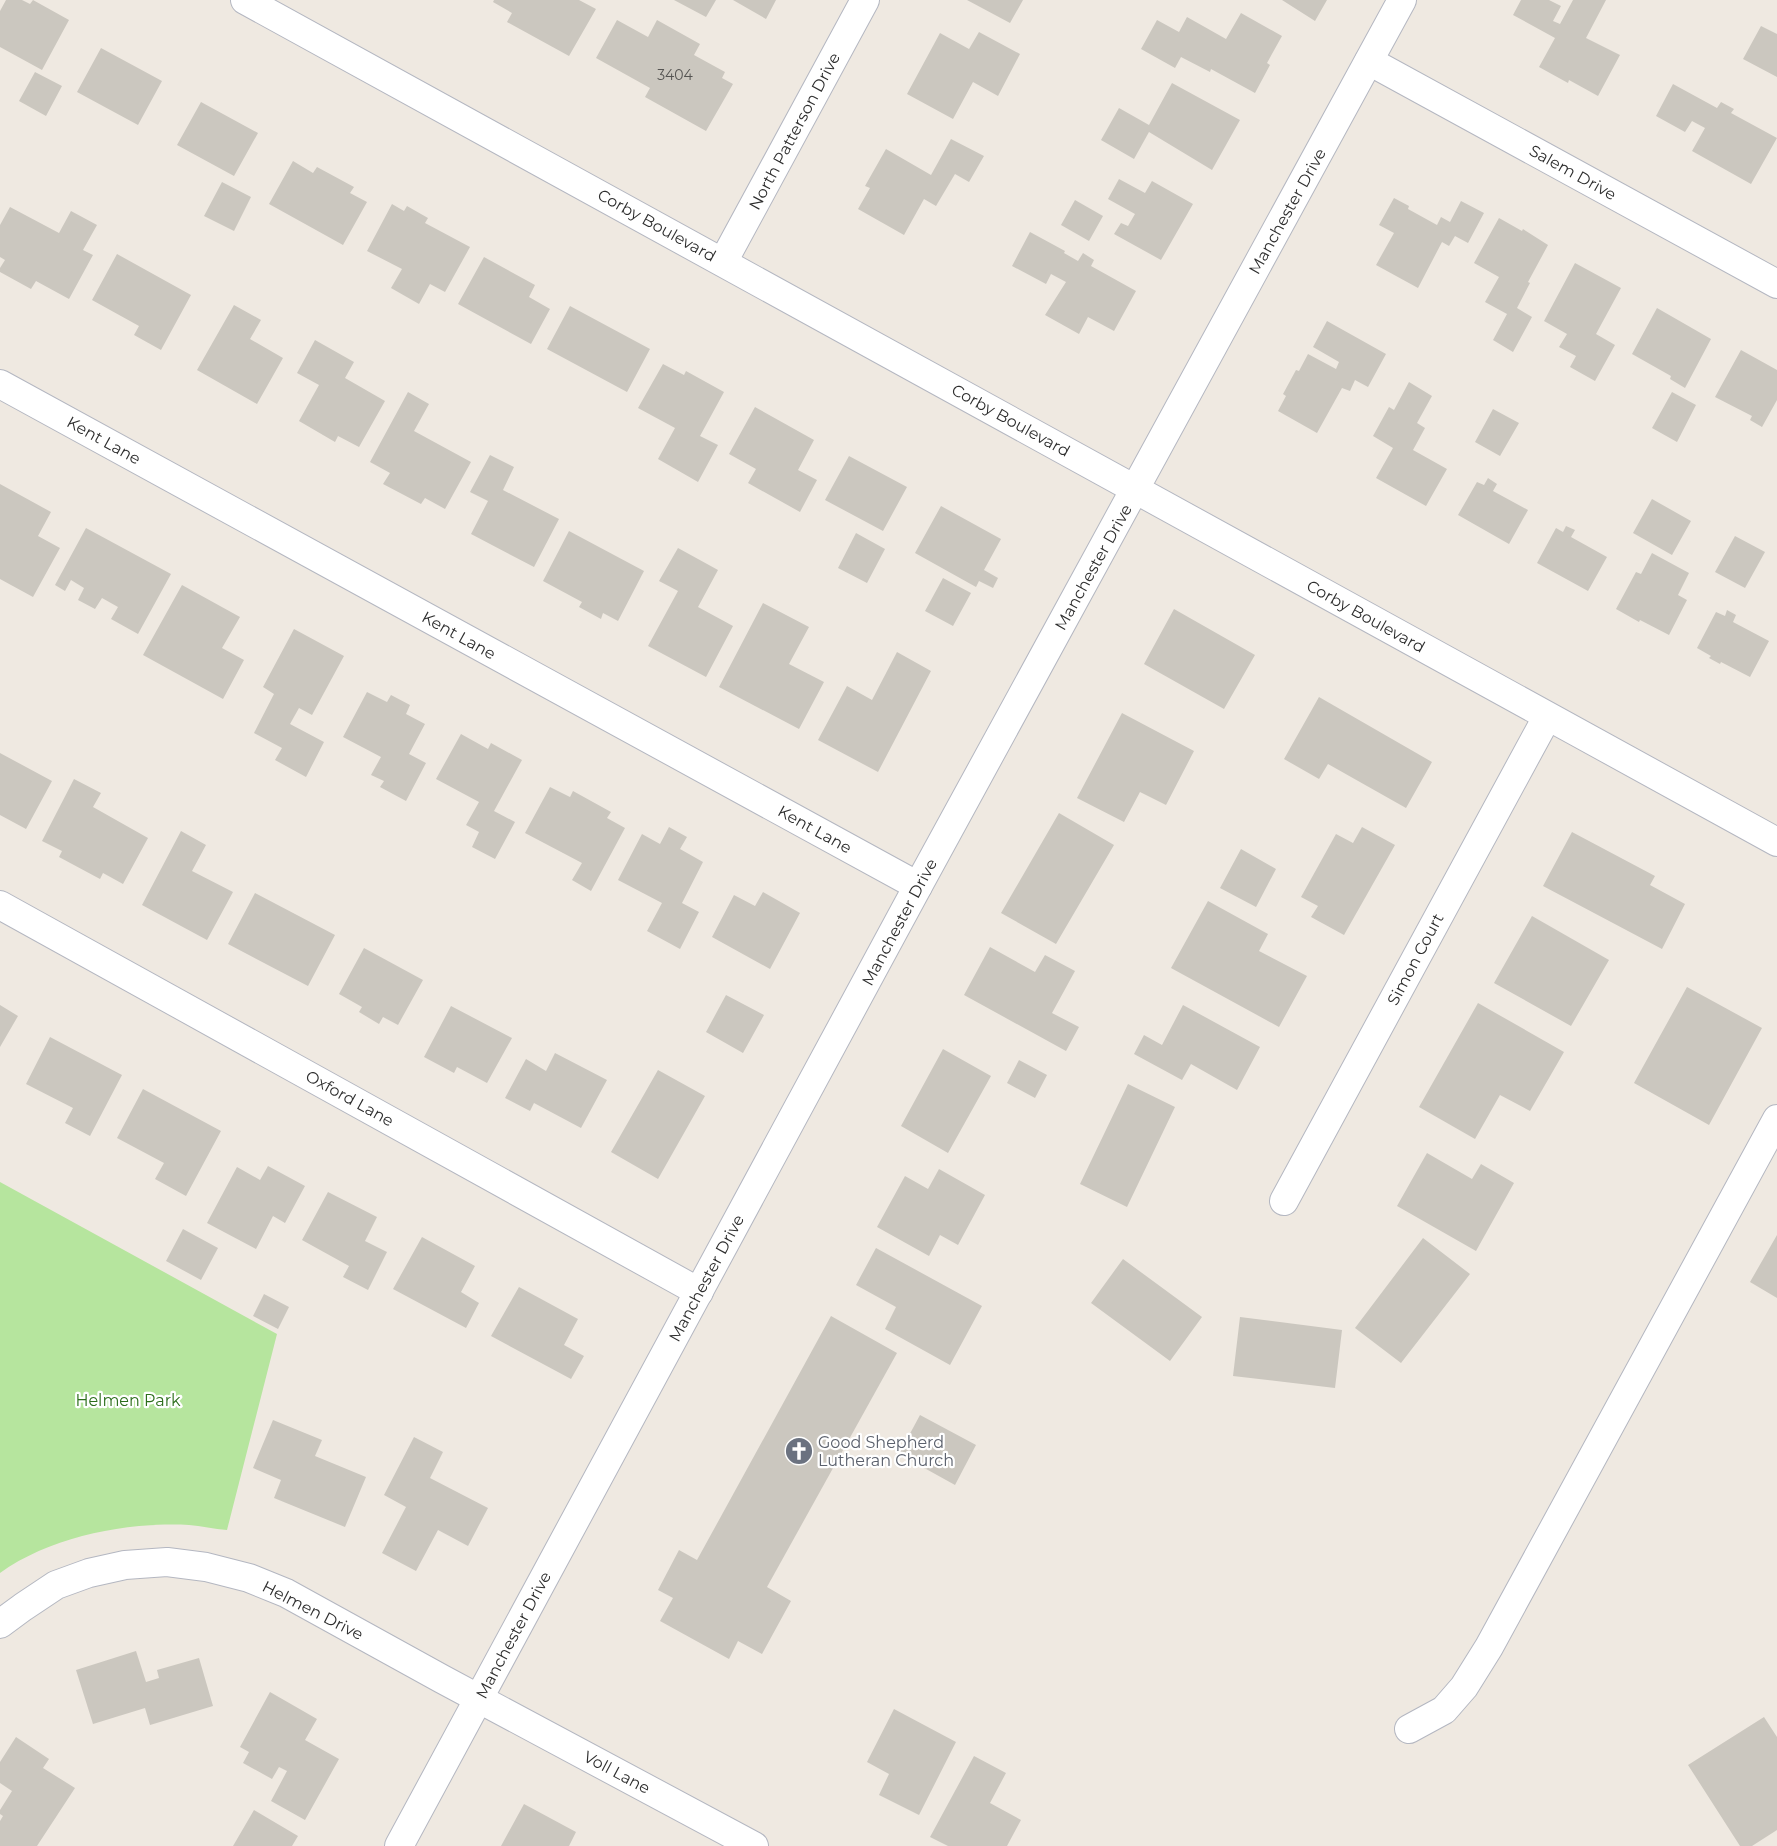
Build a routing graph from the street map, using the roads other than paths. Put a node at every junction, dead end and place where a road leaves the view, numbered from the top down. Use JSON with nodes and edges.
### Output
{"nodes":[{"id":1,"x":246,"y":0,"type":"edge"},
{"id":2,"x":866,"y":0,"type":"edge"},
{"id":3,"x":1402,"y":0,"type":"edge"},
{"id":4,"x":1369,"y":61,"type":"junction"},
{"id":5,"x":723,"y":262,"type":"junction"},
{"id":6,"x":1777,"y":284,"type":"edge"},
{"id":7,"x":0,"y":384,"type":"edge"},
{"id":8,"x":1136,"y":489,"type":"junction"},
{"id":9,"x":1547,"y":717,"type":"junction"},
{"id":10,"x":1777,"y":842,"type":"edge"},
{"id":11,"x":918,"y":886,"type":"junction"},
{"id":12,"x":0,"y":905,"type":"edge"},
{"id":13,"x":1777,"y":1119,"type":"edge"},
{"id":14,"x":1284,"y":1201,"type":"dead end"},
{"id":15,"x":699,"y":1292,"type":"junction"},
{"id":16,"x":0,"y":1624,"type":"edge"},
{"id":17,"x":479,"y":1699,"type":"junction"},
{"id":18,"x":1409,"y":1729,"type":"dead end"},
{"id":19,"x":398,"y":1846,"type":"edge"},
{"id":20,"x":754,"y":1846,"type":"edge"}],
"edges":[{"from":1,"to":5,"type":"street","name":"Corby Boulevard"},
{"from":2,"to":5,"type":"street","name":"North Patterson Drive"},
{"from":3,"to":4,"type":"street","name":"Manchester Drive"},
{"from":4,"to":6,"type":"street","name":"Salem Drive"},
{"from":4,"to":8,"type":"street","name":"Manchester Drive"},
{"from":5,"to":8,"type":"street","name":"Corby Boulevard"},
{"from":7,"to":11,"type":"street","name":"Kent Lane"},
{"from":8,"to":9,"type":"street","name":"Corby Boulevard"},
{"from":8,"to":11,"type":"street","name":"Manchester Drive"},
{"from":9,"to":10,"type":"street","name":"Corby Boulevard"},
{"from":9,"to":14,"type":"street","name":"Simon Court"},
{"from":11,"to":15,"type":"street","name":"Manchester Drive"},
{"from":12,"to":15,"type":"street","name":"Oxford Lane"},
{"from":13,"to":18,"type":"street"},
{"from":15,"to":17,"type":"street","name":"Manchester Drive"},
{"from":16,"to":17,"type":"street","name":"Helmen Drive"},
{"from":17,"to":19,"type":"street","name":"Manchester Drive"},
{"from":17,"to":20,"type":"street","name":"Voll Lane"}]}
